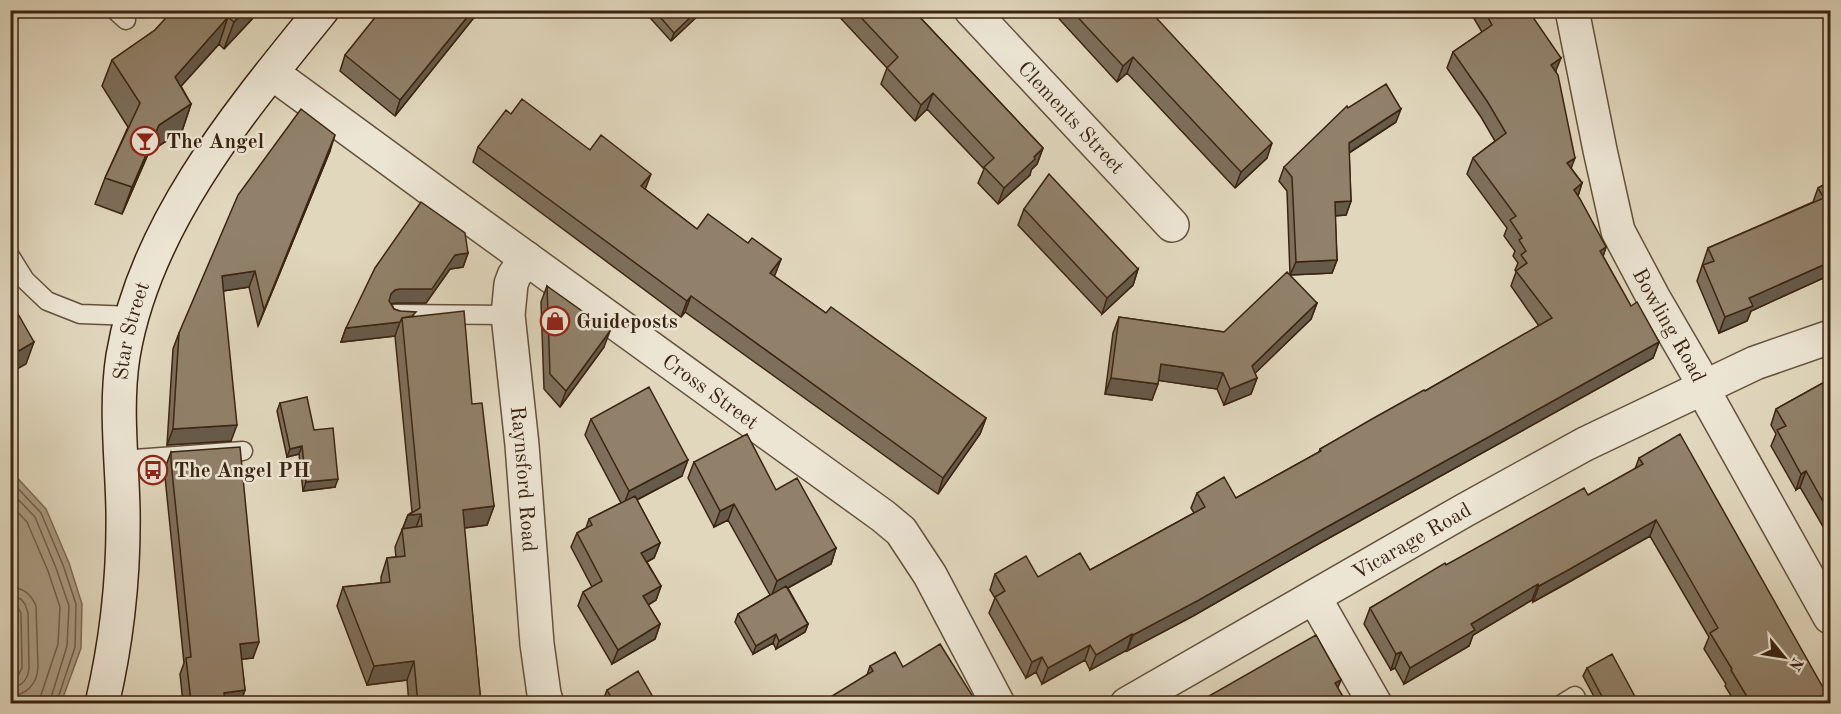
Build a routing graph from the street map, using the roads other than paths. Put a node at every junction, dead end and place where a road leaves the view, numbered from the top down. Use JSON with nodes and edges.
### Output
{"nodes":[{"id":1,"x":322,"y":10,"type":"edge"},
{"id":2,"x":971,"y":10,"type":"edge"},
{"id":3,"x":1572,"y":10,"type":"edge"},
{"id":4,"x":272,"y":72,"type":"junction"},
{"id":5,"x":1172,"y":225,"type":"dead end"},
{"id":6,"x":10,"y":256,"type":"edge"},
{"id":7,"x":526,"y":258,"type":"junction"},
{"id":8,"x":394,"y":314,"type":"edge"},
{"id":9,"x":508,"y":315,"type":"junction"},
{"id":10,"x":133,"y":316,"type":"junction"},
{"id":11,"x":1830,"y":337,"type":"edge"},
{"id":12,"x":1704,"y":387,"type":"junction"},
{"id":13,"x":243,"y":451,"type":"edge"},
{"id":14,"x":122,"y":460,"type":"junction"},
{"id":15,"x":1314,"y":597,"type":"junction"},
{"id":16,"x":1830,"y":617,"type":"edge"},
{"id":17,"x":102,"y":704,"type":"edge"},
{"id":18,"x":547,"y":704,"type":"edge"},
{"id":19,"x":998,"y":704,"type":"edge"},
{"id":20,"x":1127,"y":704,"type":"edge"},
{"id":21,"x":1376,"y":704,"type":"edge"},
{"id":22,"x":1562,"y":704,"type":"edge"},
{"id":23,"x":1579,"y":704,"type":"edge"}],
"edges":[{"from":1,"to":4,"type":"street","name":"Star Street"},
{"from":2,"to":5,"type":"street","name":"Clements Street"},
{"from":3,"to":12,"type":"street","name":"Bowling Road"},
{"from":4,"to":7,"type":"street","name":"Cross Street"},
{"from":4,"to":10,"type":"street","name":"Star Street"},
{"from":6,"to":10,"type":"lane"},
{"from":7,"to":9,"type":"street","name":"Raynsford Road"},
{"from":7,"to":19,"type":"street","name":"Cross Street"},
{"from":8,"to":9,"type":"lane"},
{"from":9,"to":18,"type":"street","name":"Raynsford Road"},
{"from":10,"to":14,"type":"street","name":"Star Street"},
{"from":11,"to":12,"type":"street","name":"Vicarage Road"},
{"from":12,"to":15,"type":"street","name":"Vicarage Road"},
{"from":12,"to":16,"type":"street","name":"Bowling Road"},
{"from":13,"to":14,"type":"lane"},
{"from":14,"to":17,"type":"street","name":"Star Street"},
{"from":15,"to":20,"type":"street","name":"Vicarage Road"},
{"from":15,"to":21,"type":"street"},
{"from":22,"to":23,"type":"lane"}]}
